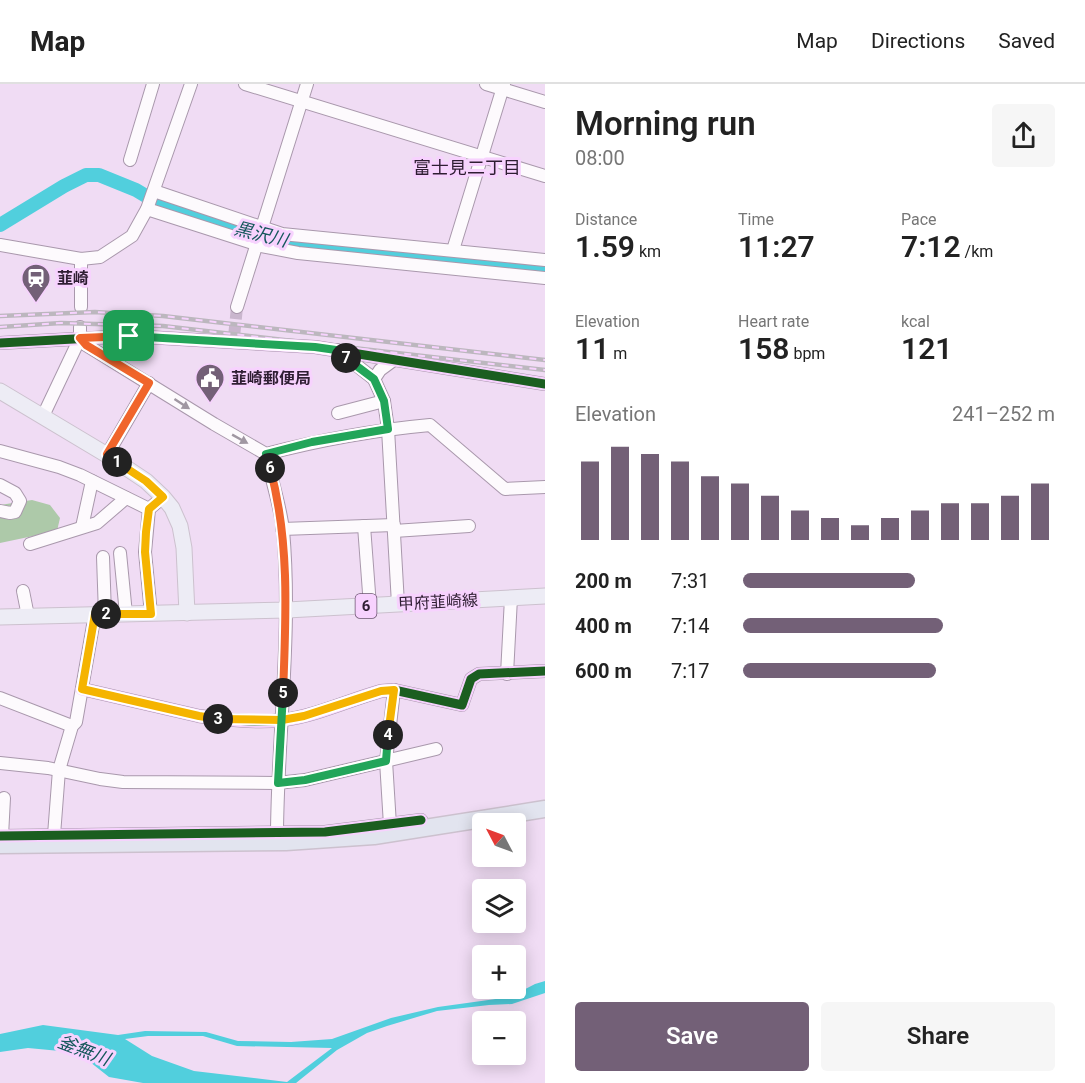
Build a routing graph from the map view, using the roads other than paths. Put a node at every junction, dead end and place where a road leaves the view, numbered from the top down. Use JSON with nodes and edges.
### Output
{"nodes":[{"id":1,"x":153,"y":84,"type":"edge"},
{"id":2,"x":191,"y":84,"type":"edge"},
{"id":3,"x":245,"y":84,"type":"edge"},
{"id":4,"x":307,"y":84,"type":"edge"},
{"id":5,"x":486,"y":84,"type":"edge"},
{"id":6,"x":503,"y":86,"type":"edge"},
{"id":7,"x":302,"y":101,"type":"junction"},
{"id":8,"x":545,"y":102,"type":"edge"},
{"id":9,"x":482,"y":157,"type":"junction"},
{"id":10,"x":130,"y":160,"type":"dead end"},
{"id":11,"x":545,"y":176,"type":"edge"},
{"id":12,"x":154,"y":191,"type":"junction"},
{"id":13,"x":147,"y":209,"type":"junction"},
{"id":14,"x":261,"y":227,"type":"junction"},
{"id":15,"x":256,"y":244,"type":"junction"},
{"id":16,"x":0,"y":246,"type":"edge"},
{"id":17,"x":453,"y":250,"type":"junction"},
{"id":18,"x":81,"y":259,"type":"junction"},
{"id":19,"x":545,"y":260,"type":"edge"},
{"id":20,"x":545,"y":278,"type":"edge"},
{"id":21,"x":81,"y":307,"type":"dead end"},
{"id":22,"x":237,"y":307,"type":"tunnel mouth"},
{"id":23,"x":80,"y":333,"type":"junction"},
{"id":24,"x":0,"y":343,"type":"edge"},
{"id":25,"x":336,"y":350,"type":"junction"},
{"id":26,"x":395,"y":359,"type":"junction"},
{"id":27,"x":374,"y":379,"type":"junction"},
{"id":28,"x":149,"y":383,"type":"junction"},
{"id":29,"x":545,"y":384,"type":"edge"},
{"id":30,"x":0,"y":391,"type":"edge"},
{"id":31,"x":384,"y":401,"type":"junction"},
{"id":32,"x":338,"y":413,"type":"dead end"},
{"id":33,"x":43,"y":416,"type":"junction"},
{"id":34,"x":388,"y":429,"type":"junction"},
{"id":35,"x":0,"y":451,"type":"edge"},
{"id":36,"x":107,"y":454,"type":"junction"},
{"id":37,"x":266,"y":454,"type":"junction"},
{"id":38,"x":92,"y":481,"type":"junction"},
{"id":39,"x":0,"y":485,"type":"edge"},
{"id":40,"x":545,"y":487,"type":"edge"},
{"id":41,"x":163,"y":497,"type":"junction"},
{"id":42,"x":126,"y":498,"type":"junction"},
{"id":43,"x":149,"y":509,"type":"junction"},
{"id":44,"x":0,"y":512,"type":"edge"},
{"id":45,"x":364,"y":526,"type":"junction"},
{"id":46,"x":469,"y":526,"type":"dead end"},
{"id":47,"x":82,"y":528,"type":"junction"},
{"id":48,"x":394,"y":528,"type":"junction"},
{"id":49,"x":282,"y":529,"type":"junction"},
{"id":50,"x":30,"y":544,"type":"dead end"},
{"id":51,"x":120,"y":553,"type":"dead end"},
{"id":52,"x":103,"y":557,"type":"dead end"},
{"id":53,"x":23,"y":591,"type":"dead end"},
{"id":54,"x":545,"y":596,"type":"edge"},
{"id":55,"x":511,"y":597,"type":"junction"},
{"id":56,"x":398,"y":604,"type":"junction"},
{"id":57,"x":370,"y":606,"type":"junction"},
{"id":58,"x":287,"y":610,"type":"junction"},
{"id":59,"x":187,"y":613,"type":"junction"},
{"id":60,"x":100,"y":614,"type":"junction"},
{"id":61,"x":126,"y":614,"type":"junction"},
{"id":62,"x":151,"y":614,"type":"junction"},
{"id":63,"x":28,"y":616,"type":"junction"},
{"id":64,"x":0,"y":617,"type":"edge"},
{"id":65,"x":545,"y":671,"type":"edge"},
{"id":66,"x":507,"y":674,"type":"junction"},
{"id":67,"x":82,"y":689,"type":"junction"},
{"id":68,"x":394,"y":690,"type":"junction"},
{"id":69,"x":0,"y":698,"type":"edge"},
{"id":70,"x":282,"y":720,"type":"junction"},
{"id":71,"x":72,"y":726,"type":"junction"},
{"id":72,"x":436,"y":749,"type":"dead end"},
{"id":73,"x":386,"y":761,"type":"junction"},
{"id":74,"x":0,"y":763,"type":"edge"},
{"id":75,"x":59,"y":770,"type":"junction"},
{"id":76,"x":278,"y":783,"type":"junction"},
{"id":77,"x":4,"y":798,"type":"dead end"},
{"id":78,"x":545,"y":809,"type":"edge"},
{"id":79,"x":421,"y":819,"type":"dead end"},
{"id":80,"x":390,"y":825,"type":"junction"},
{"id":81,"x":277,"y":831,"type":"junction"},
{"id":82,"x":54,"y":835,"type":"junction"},
{"id":83,"x":1,"y":839,"type":"edge"}],
"edges":[{"from":1,"to":10,"type":"street"},
{"from":2,"to":12,"type":"street"},
{"from":3,"to":7,"type":"street"},
{"from":4,"to":7,"type":"street"},
{"from":5,"to":6,"type":"street"},
{"from":6,"to":8,"type":"street"},
{"from":6,"to":9,"type":"street"},
{"from":7,"to":9,"type":"street"},
{"from":7,"to":14,"type":"street"},
{"from":9,"to":11,"type":"street"},
{"from":9,"to":17,"type":"street"},
{"from":12,"to":13,"type":"street"},
{"from":12,"to":14,"type":"street"},
{"from":13,"to":15,"type":"street"},
{"from":13,"to":18,"type":"street"},
{"from":14,"to":15,"type":"street"},
{"from":14,"to":17,"type":"street"},
{"from":15,"to":20,"type":"street"},
{"from":15,"to":22,"type":"street"},
{"from":16,"to":18,"type":"street"},
{"from":17,"to":19,"type":"street"},
{"from":18,"to":21,"type":"street"},
{"from":23,"to":24,"type":"street"},
{"from":23,"to":25,"type":"street"},
{"from":23,"to":28,"type":"street"},
{"from":23,"to":33,"type":"street"},
{"from":25,"to":26,"type":"street"},
{"from":25,"to":27,"type":"street"},
{"from":26,"to":27,"type":"street"},
{"from":26,"to":29,"type":"street"},
{"from":27,"to":31,"type":"street"},
{"from":28,"to":36,"type":"street"},
{"from":28,"to":37,"type":"street","one_way":true},
{"from":30,"to":33,"type":"main road"},
{"from":31,"to":32,"type":"street"},
{"from":31,"to":34,"type":"street"},
{"from":33,"to":36,"type":"main road"},
{"from":34,"to":37,"type":"street"},
{"from":34,"to":40,"type":"street"},
{"from":34,"to":48,"type":"street"},
{"from":35,"to":38,"type":"street"},
{"from":36,"to":41,"type":"main road"},
{"from":37,"to":49,"type":"street"},
{"from":38,"to":42,"type":"street"},
{"from":38,"to":47,"type":"street"},
{"from":39,"to":44,"type":"street"},
{"from":41,"to":43,"type":"street"},
{"from":41,"to":59,"type":"main road"},
{"from":42,"to":43,"type":"street"},
{"from":42,"to":47,"type":"street"},
{"from":43,"to":62,"type":"street"},
{"from":45,"to":48,"type":"street"},
{"from":45,"to":49,"type":"street"},
{"from":45,"to":57,"type":"street"},
{"from":46,"to":48,"type":"street"},
{"from":47,"to":50,"type":"street"},
{"from":48,"to":56,"type":"street"},
{"from":49,"to":58,"type":"street"},
{"from":51,"to":61,"type":"street"},
{"from":52,"to":60,"type":"street"},
{"from":53,"to":63,"type":"street"},
{"from":54,"to":55,"type":"main road","name":"甲府韮崎線","number":"6"},
{"from":55,"to":56,"type":"main road","name":"甲府韮崎線","number":"6"},
{"from":55,"to":66,"type":"street"},
{"from":56,"to":57,"type":"main road","name":"甲府韮崎線","number":"6"},
{"from":57,"to":58,"type":"main road","name":"甲府韮崎線","number":"6"},
{"from":58,"to":59,"type":"main road","name":"甲府韮崎線","number":"6"},
{"from":58,"to":70,"type":"street"},
{"from":59,"to":62,"type":"main road","name":"甲府韮崎線"},
{"from":60,"to":61,"type":"main road","name":"甲府韮崎線"},
{"from":60,"to":63,"type":"main road","name":"甲府韮崎線"},
{"from":60,"to":67,"type":"street"},
{"from":61,"to":62,"type":"main road","name":"甲府韮崎線"},
{"from":63,"to":64,"type":"main road","name":"甲府韮崎線"},
{"from":65,"to":66,"type":"street"},
{"from":66,"to":68,"type":"street"},
{"from":67,"to":70,"type":"street"},
{"from":67,"to":71,"type":"street"},
{"from":68,"to":70,"type":"street"},
{"from":68,"to":73,"type":"street"},
{"from":69,"to":71,"type":"street"},
{"from":70,"to":76,"type":"street"},
{"from":71,"to":75,"type":"street"},
{"from":72,"to":73,"type":"street"},
{"from":73,"to":76,"type":"street"},
{"from":73,"to":80,"type":"street"},
{"from":74,"to":75,"type":"street"},
{"from":75,"to":76,"type":"street"},
{"from":75,"to":82,"type":"street"},
{"from":76,"to":81,"type":"street"},
{"from":77,"to":83,"type":"street"},
{"from":78,"to":83,"type":"highway"},
{"from":79,"to":80,"type":"street"},
{"from":80,"to":81,"type":"street"},
{"from":81,"to":82,"type":"street"},
{"from":82,"to":83,"type":"street"}]}
